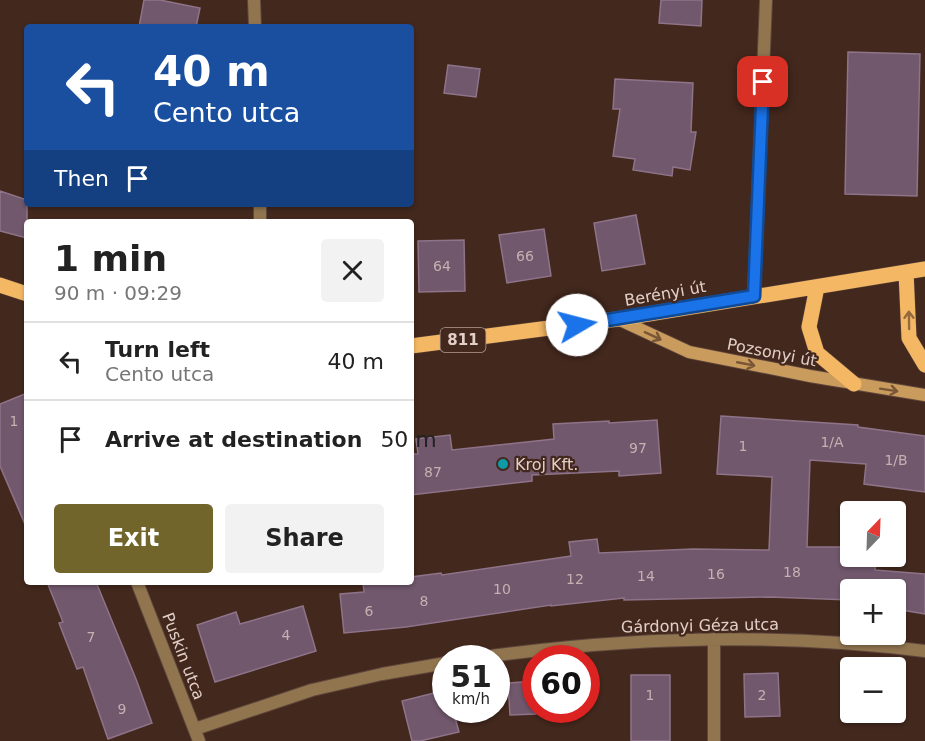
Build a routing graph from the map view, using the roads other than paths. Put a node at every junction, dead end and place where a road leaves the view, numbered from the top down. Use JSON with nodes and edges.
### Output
{"nodes":[{"id":1,"x":254,"y":0,"type":"edge"},
{"id":2,"x":766,"y":0,"type":"edge"},
{"id":3,"x":255,"y":24,"type":"edge"},
{"id":4,"x":925,"y":269,"type":"edge"},
{"id":5,"x":906,"y":272,"type":"junction"},
{"id":6,"x":0,"y":285,"type":"edge"},
{"id":7,"x":817,"y":287,"type":"junction"},
{"id":8,"x":24,"y":293,"type":"edge"},
{"id":9,"x":754,"y":296,"type":"junction"},
{"id":10,"x":618,"y":319,"type":"junction"},
{"id":11,"x":414,"y":346,"type":"edge"},
{"id":12,"x":925,"y":365,"type":"edge"},
{"id":13,"x":854,"y":384,"type":"junction"},
{"id":14,"x":925,"y":395,"type":"edge"},
{"id":15,"x":138,"y":585,"type":"edge"},
{"id":16,"x":714,"y":639,"type":"junction"},
{"id":17,"x":925,"y":651,"type":"edge"},
{"id":18,"x":510,"y":654,"type":"edge"},
{"id":19,"x":432,"y":665,"type":"edge"},
{"id":20,"x":197,"y":735,"type":"edge"},
{"id":21,"x":714,"y":741,"type":"edge"}],
"edges":[{"from":1,"to":3,"type":"street"},
{"from":2,"to":9,"type":"street"},
{"from":4,"to":5,"type":"main road","name":"Berényi út","number":"811"},
{"from":5,"to":7,"type":"main road","name":"Berényi út","number":"811"},
{"from":12,"to":5,"type":"main road","one_way":true},
{"from":6,"to":8,"type":"main road"},
{"from":7,"to":9,"type":"main road","name":"Berényi út","number":"811"},
{"from":7,"to":13,"type":"main road"},
{"from":9,"to":10,"type":"main road","name":"Berényi út","number":"811"},
{"from":10,"to":11,"type":"main road","name":"Berényi út","number":"811"},
{"from":10,"to":13,"type":"street","name":"Pozsonyi út","one_way":true},
{"from":13,"to":14,"type":"street","name":"Pozsonyi út","one_way":true},
{"from":15,"to":20,"type":"street","name":"Puskin utca"},
{"from":16,"to":17,"type":"street","name":"Gárdonyi Géza utca"},
{"from":16,"to":18,"type":"street","name":"Gárdonyi Géza utca"},
{"from":16,"to":21,"type":"street"},
{"from":19,"to":20,"type":"street"}]}
